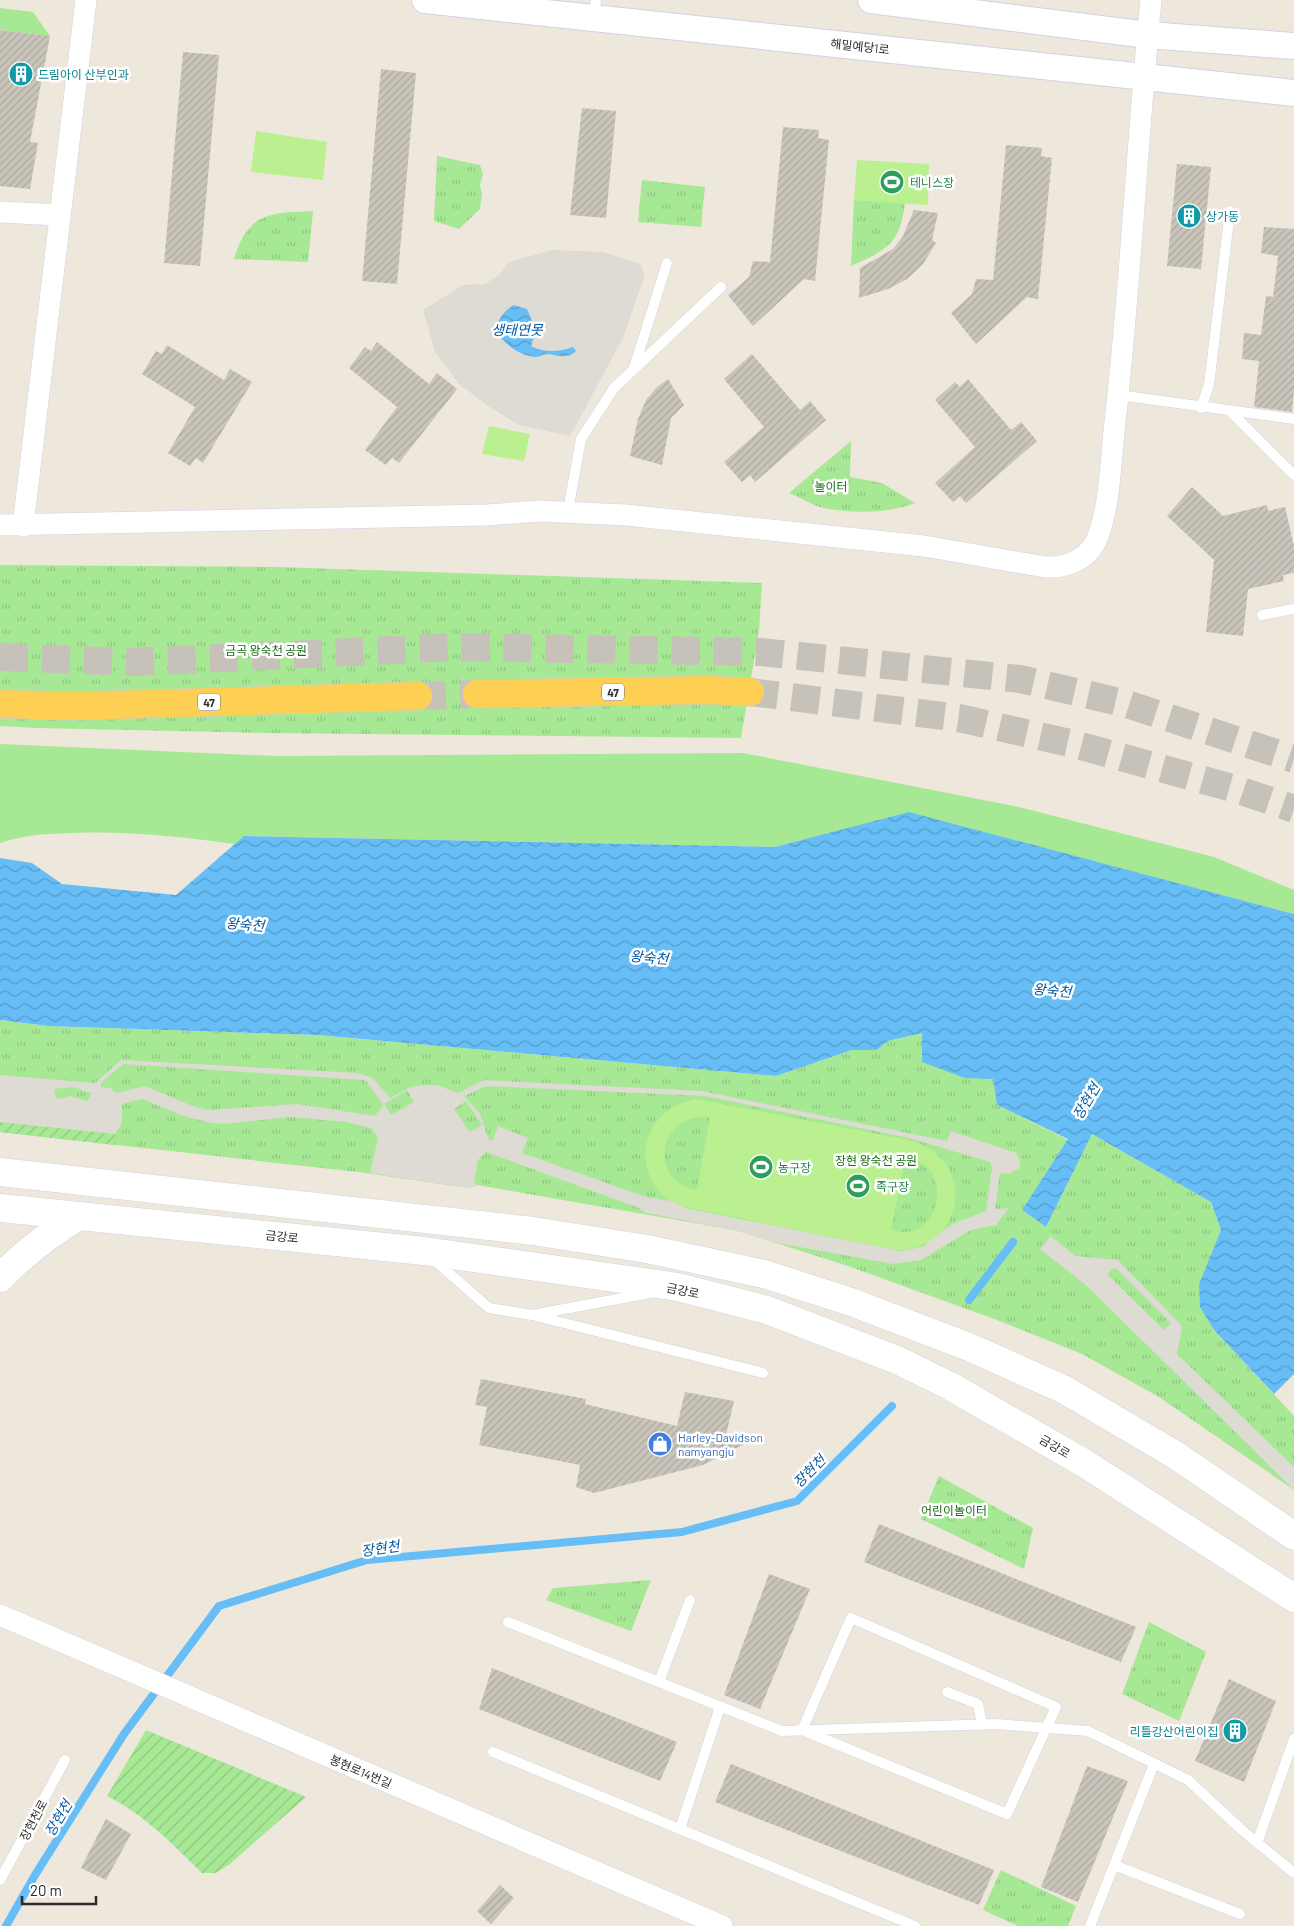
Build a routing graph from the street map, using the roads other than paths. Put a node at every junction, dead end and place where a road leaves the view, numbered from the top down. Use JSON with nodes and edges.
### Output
{"nodes":[{"id":1,"x":86,"y":0,"type":"edge"},
{"id":2,"x":425,"y":0,"type":"edge"},
{"id":3,"x":871,"y":0,"type":"edge"},
{"id":4,"x":1152,"y":0,"type":"edge"},
{"id":5,"x":595,"y":9,"type":"edge"},
{"id":6,"x":1148,"y":35,"type":"junction"},
{"id":7,"x":1294,"y":46,"type":"edge"},
{"id":8,"x":1143,"y":76,"type":"junction"},
{"id":9,"x":1294,"y":93,"type":"edge"},
{"id":10,"x":1230,"y":211,"type":"dead end"},
{"id":11,"x":0,"y":212,"type":"edge"},
{"id":12,"x":60,"y":216,"type":"junction"},
{"id":13,"x":666,"y":264,"type":"dead end"},
{"id":14,"x":721,"y":287,"type":"dead end"},
{"id":15,"x":634,"y":370,"type":"junction"},
{"id":16,"x":1118,"y":394,"type":"junction"},
{"id":17,"x":1201,"y":408,"type":"junction"},
{"id":18,"x":1232,"y":412,"type":"junction"},
{"id":19,"x":1294,"y":419,"type":"edge"},
{"id":20,"x":1294,"y":475,"type":"edge"},
{"id":21,"x":568,"y":511,"type":"junction"},
{"id":22,"x":0,"y":525,"type":"edge"},
{"id":23,"x":23,"y":526,"type":"junction"},
{"id":24,"x":1294,"y":609,"type":"edge"},
{"id":25,"x":1262,"y":615,"type":"dead end"},
{"id":26,"x":750,"y":692,"type":"tunnel mouth"},
{"id":27,"x":477,"y":694,"type":"tunnel mouth"},
{"id":28,"x":418,"y":696,"type":"tunnel mouth"},
{"id":29,"x":0,"y":704,"type":"edge"},
{"id":30,"x":0,"y":1172,"type":"edge"},
{"id":31,"x":0,"y":1208,"type":"edge"},
{"id":32,"x":79,"y":1216,"type":"junction"},
{"id":33,"x":424,"y":1251,"type":"junction"},
{"id":34,"x":0,"y":1278,"type":"edge"},
{"id":35,"x":678,"y":1288,"type":"junction"},
{"id":36,"x":532,"y":1315,"type":"junction"},
{"id":37,"x":763,"y":1373,"type":"dead end"},
{"id":38,"x":1294,"y":1536,"type":"edge"},
{"id":39,"x":1294,"y":1598,"type":"edge"},
{"id":40,"x":690,"y":1600,"type":"dead end"},
{"id":41,"x":0,"y":1615,"type":"edge"},
{"id":42,"x":508,"y":1622,"type":"dead end"},
{"id":43,"x":659,"y":1682,"type":"junction"},
{"id":44,"x":947,"y":1692,"type":"dead end"},
{"id":45,"x":720,"y":1707,"type":"junction"},
{"id":46,"x":982,"y":1725,"type":"junction"},
{"id":47,"x":1048,"y":1728,"type":"junction"},
{"id":48,"x":802,"y":1730,"type":"junction"},
{"id":49,"x":1294,"y":1739,"type":"edge"},
{"id":50,"x":493,"y":1752,"type":"dead end"},
{"id":51,"x":65,"y":1760,"type":"dead end"},
{"id":52,"x":1154,"y":1764,"type":"junction"},
{"id":53,"x":680,"y":1829,"type":"junction"},
{"id":54,"x":1257,"y":1843,"type":"junction"},
{"id":55,"x":1114,"y":1865,"type":"junction"},
{"id":56,"x":1294,"y":1873,"type":"edge"},
{"id":57,"x":0,"y":1880,"type":"edge"},
{"id":58,"x":1240,"y":1914,"type":"dead end"},
{"id":59,"x":722,"y":1926,"type":"edge"},
{"id":60,"x":915,"y":1926,"type":"edge"},
{"id":61,"x":1090,"y":1926,"type":"edge"}],
"edges":[{"from":1,"to":12,"type":"street"},
{"from":2,"to":5,"type":"street","name":"해밀예당1로"},
{"from":3,"to":6,"type":"street"},
{"from":4,"to":6,"type":"street"},
{"from":5,"to":8,"type":"street","name":"해밀예당1로"},
{"from":6,"to":7,"type":"street"},
{"from":6,"to":8,"type":"street"},
{"from":8,"to":9,"type":"street","name":"해밀예당1로"},
{"from":8,"to":16,"type":"street"},
{"from":10,"to":17,"type":"lane"},
{"from":11,"to":12,"type":"street"},
{"from":12,"to":23,"type":"street"},
{"from":13,"to":15,"type":"lane"},
{"from":14,"to":15,"type":"lane"},
{"from":15,"to":21,"type":"lane"},
{"from":16,"to":17,"type":"lane"},
{"from":16,"to":21,"type":"street"},
{"from":17,"to":18,"type":"lane"},
{"from":18,"to":19,"type":"lane"},
{"from":18,"to":20,"type":"lane"},
{"from":21,"to":23,"type":"street"},
{"from":22,"to":23,"type":"street"},
{"from":24,"to":25,"type":"lane"},
{"from":26,"to":27,"type":"highway","number":"47"},
{"from":28,"to":29,"type":"highway","number":"47"},
{"from":30,"to":38,"type":"main road"},
{"from":31,"to":32,"type":"main road","name":"금강로"},
{"from":32,"to":33,"type":"main road","name":"금강로"},
{"from":32,"to":34,"type":"main road"},
{"from":33,"to":35,"type":"main road","name":"금강로"},
{"from":33,"to":36,"type":"lane"},
{"from":35,"to":36,"type":"lane"},
{"from":35,"to":39,"type":"main road","name":"금강로"},
{"from":36,"to":37,"type":"lane"},
{"from":40,"to":43,"type":"lane"},
{"from":41,"to":59,"type":"street","name":"봉현로14번길"},
{"from":42,"to":43,"type":"lane"},
{"from":43,"to":45,"type":"lane"},
{"from":44,"to":46,"type":"lane"},
{"from":45,"to":48,"type":"lane"},
{"from":45,"to":53,"type":"lane"},
{"from":46,"to":47,"type":"lane"},
{"from":46,"to":48,"type":"lane"},
{"from":47,"to":48,"type":"lane"},
{"from":47,"to":48,"type":"lane"},
{"from":47,"to":52,"type":"lane"},
{"from":49,"to":54,"type":"lane"},
{"from":50,"to":53,"type":"lane"},
{"from":51,"to":57,"type":"lane","name":"장현천로"},
{"from":52,"to":54,"type":"lane"},
{"from":52,"to":55,"type":"lane"},
{"from":53,"to":60,"type":"lane"},
{"from":54,"to":56,"type":"lane"},
{"from":55,"to":58,"type":"lane"},
{"from":55,"to":61,"type":"lane"}]}
